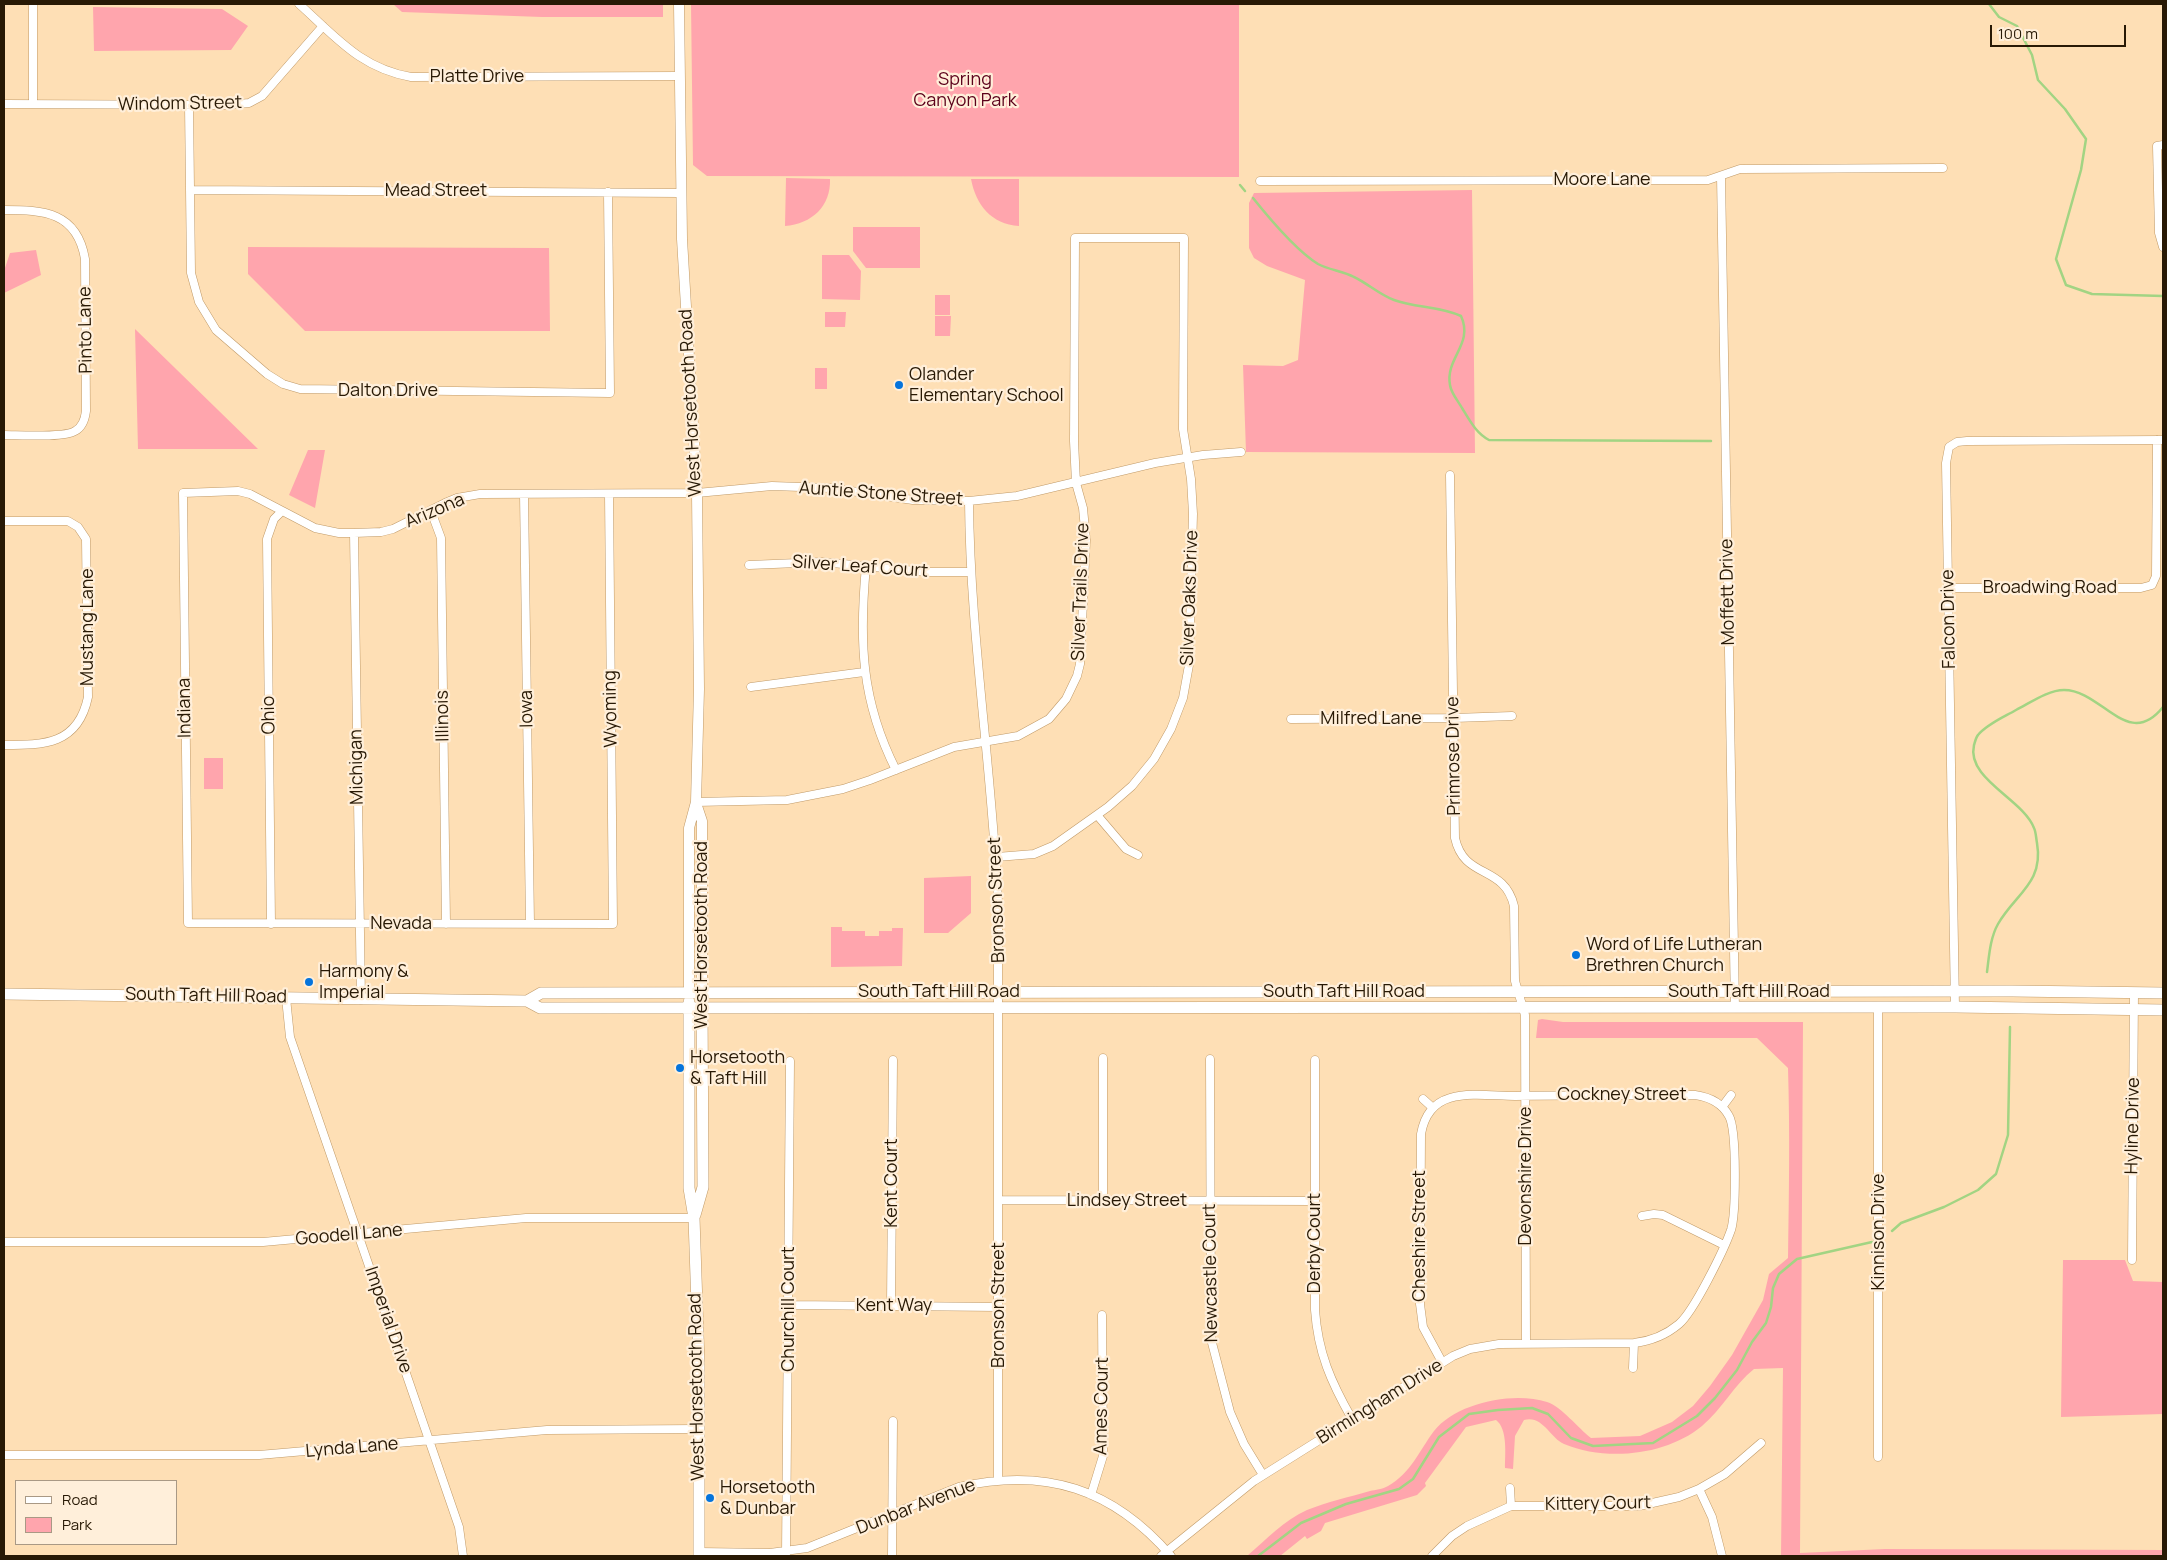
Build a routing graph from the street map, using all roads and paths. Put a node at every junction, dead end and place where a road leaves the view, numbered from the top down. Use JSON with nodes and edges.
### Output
{"nodes":[{"id":1,"x":33,"y":4,"type":"edge"},
{"id":2,"x":299,"y":4,"type":"edge"},
{"id":3,"x":679,"y":4,"type":"edge"},
{"id":4,"x":323,"y":26,"type":"junction"},
{"id":5,"x":680,"y":76,"type":"junction"},
{"id":6,"x":4,"y":104,"type":"edge"},
{"id":7,"x":33,"y":104,"type":"junction"},
{"id":8,"x":189,"y":105,"type":"junction"},
{"id":9,"x":2160,"y":145,"type":"edge"},
{"id":10,"x":1943,"y":168,"type":"dead end"},
{"id":11,"x":1721,"y":176,"type":"junction"},
{"id":12,"x":1260,"y":181,"type":"dead end"},
{"id":13,"x":190,"y":190,"type":"junction"},
{"id":14,"x":608,"y":192,"type":"junction"},
{"id":15,"x":682,"y":193,"type":"junction"},
{"id":16,"x":4,"y":210,"type":"edge"},
{"id":17,"x":1184,"y":238,"type":"joint"},
{"id":18,"x":2163,"y":247,"type":"edge"},
{"id":19,"x":4,"y":435,"type":"edge"},
{"id":20,"x":2160,"y":440,"type":"edge"},
{"id":21,"x":1241,"y":452,"type":"dead end"},
{"id":22,"x":1188,"y":457,"type":"junction"},
{"id":23,"x":1450,"y":475,"type":"dead end"},
{"id":24,"x":1076,"y":483,"type":"junction"},
{"id":25,"x":183,"y":493,"type":"joint"},
{"id":26,"x":697,"y":493,"type":"junction"},
{"id":27,"x":524,"y":494,"type":"junction"},
{"id":28,"x":609,"y":494,"type":"junction"},
{"id":29,"x":969,"y":501,"type":"junction"},
{"id":30,"x":282,"y":511,"type":"junction"},
{"id":31,"x":431,"y":511,"type":"junction"},
{"id":32,"x":4,"y":521,"type":"edge"},
{"id":33,"x":354,"y":533,"type":"junction"},
{"id":34,"x":749,"y":565,"type":"dead end"},
{"id":35,"x":866,"y":566,"type":"junction"},
{"id":36,"x":971,"y":572,"type":"junction"},
{"id":37,"x":1948,"y":588,"type":"junction"},
{"id":38,"x":864,"y":672,"type":"junction"},
{"id":39,"x":751,"y":687,"type":"dead end"},
{"id":40,"x":1512,"y":716,"type":"dead end"},
{"id":41,"x":1454,"y":718,"type":"junction"},
{"id":42,"x":1291,"y":719,"type":"dead end"},
{"id":43,"x":986,"y":742,"type":"junction"},
{"id":44,"x":4,"y":745,"type":"edge"},
{"id":45,"x":896,"y":770,"type":"junction"},
{"id":46,"x":696,"y":802,"type":"junction"},
{"id":47,"x":1098,"y":815,"type":"junction"},
{"id":48,"x":1138,"y":855,"type":"dead end"},
{"id":49,"x":996,"y":857,"type":"junction"},
{"id":50,"x":188,"y":923,"type":"joint"},
{"id":51,"x":271,"y":924,"type":"junction"},
{"id":52,"x":359,"y":924,"type":"junction"},
{"id":53,"x":446,"y":924,"type":"junction"},
{"id":54,"x":530,"y":924,"type":"junction"},
{"id":55,"x":613,"y":924,"type":"joint"},
{"id":56,"x":689,"y":992,"type":"junction"},
{"id":57,"x":702,"y":992,"type":"junction"},
{"id":58,"x":1000,"y":992,"type":"junction"},
{"id":59,"x":1518,"y":992,"type":"junction"},
{"id":60,"x":1736,"y":992,"type":"junction"},
{"id":61,"x":1955,"y":992,"type":"junction"},
{"id":62,"x":2134,"y":992,"type":"junction"},
{"id":63,"x":4,"y":994,"type":"edge"},
{"id":64,"x":2163,"y":994,"type":"edge"},
{"id":65,"x":286,"y":998,"type":"junction"},
{"id":66,"x":361,"y":1000,"type":"junction"},
{"id":67,"x":527,"y":1000,"type":"junction"},
{"id":68,"x":689,"y":1008,"type":"junction"},
{"id":69,"x":702,"y":1008,"type":"junction"},
{"id":70,"x":1000,"y":1008,"type":"junction"},
{"id":71,"x":1524,"y":1008,"type":"junction"},
{"id":72,"x":1736,"y":1008,"type":"junction"},
{"id":73,"x":1878,"y":1008,"type":"junction"},
{"id":74,"x":1955,"y":1008,"type":"junction"},
{"id":75,"x":2134,"y":1009,"type":"junction"},
{"id":76,"x":2163,"y":1010,"type":"edge"},
{"id":77,"x":1103,"y":1058,"type":"dead end"},
{"id":78,"x":1210,"y":1059,"type":"dead end"},
{"id":79,"x":892,"y":1060,"type":"dead end"},
{"id":80,"x":1315,"y":1060,"type":"dead end"},
{"id":81,"x":790,"y":1061,"type":"dead end"},
{"id":82,"x":1731,"y":1095,"type":"dead end"},
{"id":83,"x":1526,"y":1096,"type":"junction"},
{"id":84,"x":1424,"y":1099,"type":"dead end"},
{"id":85,"x":1722,"y":1107,"type":"junction"},
{"id":86,"x":1432,"y":1108,"type":"junction"},
{"id":87,"x":999,"y":1200,"type":"junction"},
{"id":88,"x":1103,"y":1200,"type":"junction"},
{"id":89,"x":1210,"y":1201,"type":"junction"},
{"id":90,"x":1315,"y":1202,"type":"junction"},
{"id":91,"x":1642,"y":1216,"type":"dead end"},
{"id":92,"x":694,"y":1218,"type":"junction"},
{"id":93,"x":357,"y":1234,"type":"junction"},
{"id":94,"x":4,"y":1242,"type":"edge"},
{"id":95,"x":1724,"y":1245,"type":"junction"},
{"id":96,"x":2132,"y":1260,"type":"dead end"},
{"id":97,"x":789,"y":1305,"type":"junction"},
{"id":98,"x":892,"y":1306,"type":"junction"},
{"id":99,"x":999,"y":1307,"type":"junction"},
{"id":100,"x":1102,"y":1315,"type":"dead end"},
{"id":101,"x":1526,"y":1343,"type":"junction"},
{"id":102,"x":1634,"y":1343,"type":"junction"},
{"id":103,"x":1442,"y":1362,"type":"junction"},
{"id":104,"x":1633,"y":1368,"type":"dead end"},
{"id":105,"x":1352,"y":1419,"type":"junction"},
{"id":106,"x":893,"y":1421,"type":"dead end"},
{"id":107,"x":699,"y":1429,"type":"junction"},
{"id":108,"x":430,"y":1440,"type":"junction"},
{"id":109,"x":1761,"y":1443,"type":"dead end"},
{"id":110,"x":4,"y":1455,"type":"edge"},
{"id":111,"x":1878,"y":1457,"type":"dead end"},
{"id":112,"x":1263,"y":1475,"type":"junction"},
{"id":113,"x":998,"y":1480,"type":"junction"},
{"id":114,"x":1510,"y":1488,"type":"dead end"},
{"id":115,"x":1699,"y":1489,"type":"junction"},
{"id":116,"x":1091,"y":1495,"type":"junction"},
{"id":117,"x":1511,"y":1506,"type":"junction"},
{"id":118,"x":892,"y":1514,"type":"junction"},
{"id":119,"x":699,"y":1554,"type":"edge"},
{"id":120,"x":786,"y":1554,"type":"edge"},
{"id":121,"x":1167,"y":1555,"type":"edge"},
{"id":122,"x":463,"y":1556,"type":"edge"},
{"id":123,"x":892,"y":1556,"type":"edge"},
{"id":124,"x":1432,"y":1556,"type":"edge"},
{"id":125,"x":1722,"y":1556,"type":"edge"}],
"edges":[{"from":1,"to":7,"type":"street"},
{"from":2,"to":4,"type":"street","name":"Platte Drive"},
{"from":3,"to":5,"type":"street","name":"West Horsetooth Road"},
{"from":4,"to":5,"type":"street","name":"Platte Drive"},
{"from":4,"to":8,"type":"street","name":"Windom Street"},
{"from":5,"to":15,"type":"street","name":"West Horsetooth Road"},
{"from":6,"to":7,"type":"street","name":"Windom Street"},
{"from":7,"to":8,"type":"street","name":"Windom Street"},
{"from":8,"to":13,"type":"street","name":"Dalton Drive"},
{"from":9,"to":18,"type":"street"},
{"from":10,"to":11,"type":"street","name":"Moore Lane"},
{"from":11,"to":12,"type":"street","name":"Moore Lane"},
{"from":11,"to":60,"type":"street","name":"Moffett Drive"},
{"from":13,"to":14,"type":"street","name":"Mead Street"},
{"from":13,"to":14,"type":"street","name":"Dalton Drive"},
{"from":14,"to":15,"type":"street","name":"Mead Street"},
{"from":15,"to":26,"type":"street","name":"West Horsetooth Road"},
{"from":16,"to":19,"type":"street","name":"Pinto Lane"},
{"from":17,"to":22,"type":"street","name":"Silver Oaks Drive"},
{"from":17,"to":24,"type":"street","name":"Silver Trails Drive"},
{"from":20,"to":37,"type":"street","name":"Broadwing Road"},
{"from":20,"to":37,"type":"street","name":"Falcon Drive"},
{"from":21,"to":22,"type":"street","name":"Auntie Stone Street"},
{"from":22,"to":24,"type":"street","name":"Auntie Stone Street"},
{"from":22,"to":47,"type":"street","name":"Silver Oaks Drive"},
{"from":23,"to":41,"type":"street","name":"Primrose Drive"},
{"from":24,"to":29,"type":"street","name":"Auntie Stone Street"},
{"from":24,"to":43,"type":"street","name":"Silver Trails Drive"},
{"from":25,"to":30,"type":"street","name":"Arizona"},
{"from":25,"to":50,"type":"street","name":"Indiana"},
{"from":26,"to":28,"type":"street","name":"Arizona"},
{"from":26,"to":29,"type":"street","name":"Auntie Stone Street"},
{"from":26,"to":46,"type":"street","name":"West Horsetooth Road"},
{"from":27,"to":28,"type":"street","name":"Arizona"},
{"from":27,"to":31,"type":"street","name":"Arizona"},
{"from":27,"to":54,"type":"street","name":"Iowa"},
{"from":28,"to":55,"type":"street","name":"Wyoming"},
{"from":29,"to":36,"type":"street","name":"Bronson Street"},
{"from":30,"to":33,"type":"street","name":"Arizona"},
{"from":30,"to":51,"type":"street","name":"Ohio"},
{"from":31,"to":33,"type":"street","name":"Arizona"},
{"from":31,"to":53,"type":"street","name":"Illinois"},
{"from":32,"to":44,"type":"street","name":"Mustang Lane"},
{"from":33,"to":52,"type":"street","name":"Michigan"},
{"from":34,"to":35,"type":"street","name":"Silver Leaf Court"},
{"from":35,"to":36,"type":"street","name":"Silver Leaf Court"},
{"from":35,"to":38,"type":"street"},
{"from":36,"to":43,"type":"street","name":"Bronson Street"},
{"from":37,"to":61,"type":"street","name":"Falcon Drive"},
{"from":38,"to":39,"type":"street"},
{"from":38,"to":45,"type":"street"},
{"from":40,"to":41,"type":"street","name":"Milfred Lane"},
{"from":41,"to":42,"type":"street","name":"Milfred Lane"},
{"from":41,"to":59,"type":"street","name":"Primrose Drive"},
{"from":43,"to":45,"type":"street","name":"Silver Trails Drive"},
{"from":43,"to":49,"type":"street","name":"Bronson Street"},
{"from":45,"to":46,"type":"street","name":"Silver Trails Drive"},
{"from":46,"to":56,"type":"street","name":"West Horsetooth Road"},
{"from":46,"to":57,"type":"street","name":"West Horsetooth Road"},
{"from":47,"to":48,"type":"street"},
{"from":47,"to":49,"type":"street","name":"Silver Oaks Drive"},
{"from":49,"to":58,"type":"street","name":"Bronson Street"},
{"from":50,"to":51,"type":"street","name":"Nevada"},
{"from":51,"to":52,"type":"street","name":"Nevada"},
{"from":52,"to":53,"type":"street","name":"Nevada"},
{"from":52,"to":66,"type":"street","name":"Michigan"},
{"from":53,"to":54,"type":"street","name":"Nevada"},
{"from":54,"to":55,"type":"street","name":"Nevada"},
{"from":56,"to":57,"type":"main road","name":"South Taft Hill Road"},
{"from":56,"to":67,"type":"main road","name":"South Taft Hill Road"},
{"from":56,"to":68,"type":"main road","name":"West Horsetooth Road"},
{"from":57,"to":58,"type":"main road","name":"South Taft Hill Road"},
{"from":57,"to":69,"type":"main road","name":"West Horsetooth Road"},
{"from":58,"to":59,"type":"main road","name":"South Taft Hill Road"},
{"from":58,"to":70,"type":"street","name":"Bronson Street"},
{"from":59,"to":60,"type":"main road","name":"South Taft Hill Road"},
{"from":59,"to":71,"type":"street","name":"Primrose Drive"},
{"from":60,"to":61,"type":"main road","name":"South Taft Hill Road"},
{"from":60,"to":72,"type":"street","name":"Moffett Drive"},
{"from":61,"to":62,"type":"main road","name":"South Taft Hill Road"},
{"from":61,"to":74,"type":"street","name":"Falcon Drive"},
{"from":62,"to":64,"type":"main road","name":"South Taft Hill Road"},
{"from":62,"to":75,"type":"street","name":"Hyline Drive"},
{"from":63,"to":65,"type":"main road","name":"South Taft Hill Road"},
{"from":65,"to":66,"type":"main road","name":"South Taft Hill Road"},
{"from":65,"to":93,"type":"street","name":"Imperial Drive"},
{"from":66,"to":67,"type":"main road","name":"South Taft Hill Road"},
{"from":67,"to":68,"type":"main road","name":"South Taft Hill Road"},
{"from":68,"to":69,"type":"main road","name":"South Taft Hill Road"},
{"from":68,"to":92,"type":"main road","name":"West Horsetooth Road"},
{"from":69,"to":70,"type":"main road","name":"South Taft Hill Road"},
{"from":69,"to":92,"type":"main road","name":"West Horsetooth Road"},
{"from":70,"to":71,"type":"main road","name":"South Taft Hill Road"},
{"from":70,"to":87,"type":"street","name":"Bronson Street"},
{"from":71,"to":72,"type":"main road","name":"South Taft Hill Road"},
{"from":71,"to":83,"type":"street","name":"Devonshire Drive"},
{"from":72,"to":73,"type":"main road","name":"South Taft Hill Road"},
{"from":73,"to":74,"type":"main road","name":"South Taft Hill Road"},
{"from":73,"to":111,"type":"street","name":"Kinnison Drive"},
{"from":74,"to":75,"type":"main road","name":"South Taft Hill Road"},
{"from":75,"to":76,"type":"main road","name":"South Taft Hill Road"},
{"from":75,"to":96,"type":"street","name":"Hyline Drive"},
{"from":77,"to":88,"type":"street"},
{"from":78,"to":89,"type":"street","name":"Newcastle Court"},
{"from":79,"to":98,"type":"street","name":"Kent Court"},
{"from":80,"to":90,"type":"street","name":"Derby Court"},
{"from":81,"to":97,"type":"street","name":"Churchill Court"},
{"from":82,"to":85,"type":"street"},
{"from":83,"to":85,"type":"street","name":"Cockney Street"},
{"from":83,"to":86,"type":"street","name":"Cockney Street"},
{"from":83,"to":101,"type":"street","name":"Devonshire Drive"},
{"from":84,"to":86,"type":"street"},
{"from":85,"to":95,"type":"street","name":"Birmingham Drive"},
{"from":86,"to":103,"type":"street","name":"Cheshire Street"},
{"from":87,"to":88,"type":"street","name":"Lindsey Street"},
{"from":87,"to":99,"type":"street","name":"Bronson Street"},
{"from":88,"to":89,"type":"street","name":"Lindsey Street"},
{"from":89,"to":90,"type":"street","name":"Lindsey Street"},
{"from":89,"to":112,"type":"street","name":"Newcastle Court"},
{"from":90,"to":105,"type":"street","name":"Derby Court"},
{"from":91,"to":95,"type":"street"},
{"from":92,"to":93,"type":"street","name":"Goodell Lane"},
{"from":92,"to":107,"type":"main road","name":"West Horsetooth Road"},
{"from":93,"to":94,"type":"street","name":"Goodell Lane"},
{"from":93,"to":108,"type":"street","name":"Imperial Drive"},
{"from":95,"to":102,"type":"street","name":"Birmingham Drive"},
{"from":97,"to":98,"type":"street","name":"Kent Way"},
{"from":97,"to":120,"type":"street","name":"Churchill Court"},
{"from":98,"to":99,"type":"street","name":"Kent Way"},
{"from":99,"to":113,"type":"street","name":"Bronson Street"},
{"from":100,"to":116,"type":"street","name":"Ames Court"},
{"from":101,"to":102,"type":"street","name":"Birmingham Drive"},
{"from":101,"to":103,"type":"street","name":"Birmingham Drive"},
{"from":102,"to":104,"type":"street"},
{"from":103,"to":105,"type":"street","name":"Birmingham Drive"},
{"from":105,"to":112,"type":"street","name":"Birmingham Drive"},
{"from":106,"to":118,"type":"street"},
{"from":107,"to":108,"type":"street","name":"Lynda Lane"},
{"from":107,"to":119,"type":"main road","name":"West Horsetooth Road"},
{"from":108,"to":110,"type":"street","name":"Lynda Lane"},
{"from":108,"to":122,"type":"street","name":"Imperial Drive"},
{"from":109,"to":115,"type":"street","name":"Kittery Court"},
{"from":112,"to":121,"type":"street","name":"Birmingham Drive"},
{"from":113,"to":116,"type":"street","name":"Dunbar Avenue"},
{"from":113,"to":118,"type":"street","name":"Dunbar Avenue"},
{"from":114,"to":117,"type":"street"},
{"from":115,"to":117,"type":"street","name":"Kittery Court"},
{"from":115,"to":125,"type":"street"},
{"from":116,"to":121,"type":"street","name":"Dunbar Avenue"},
{"from":117,"to":124,"type":"street","name":"Kittery Court"},
{"from":118,"to":120,"type":"street","name":"Dunbar Avenue"},
{"from":118,"to":123,"type":"street"},
{"from":119,"to":120,"type":"street","name":"Dunbar Avenue"}]}
